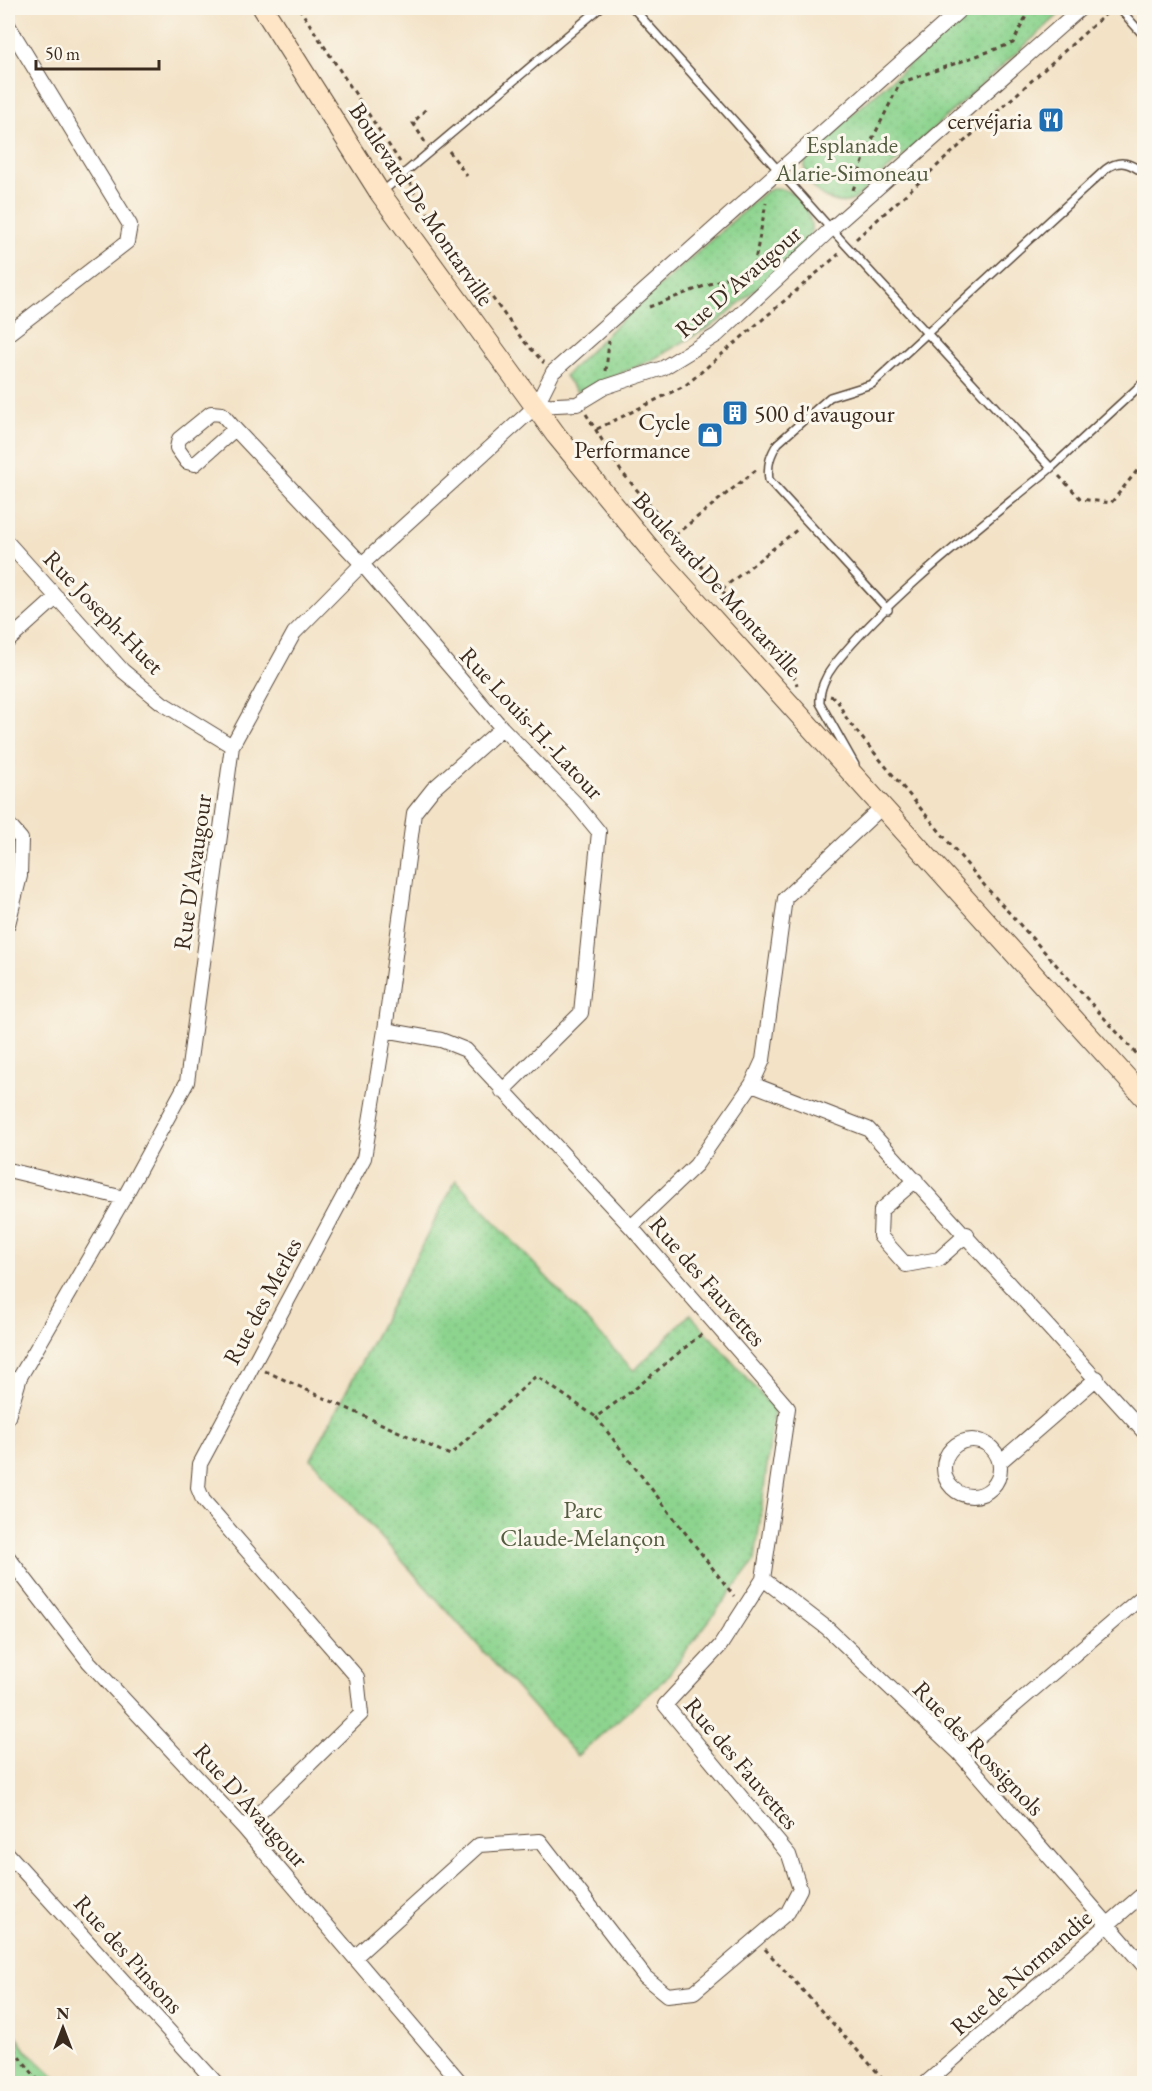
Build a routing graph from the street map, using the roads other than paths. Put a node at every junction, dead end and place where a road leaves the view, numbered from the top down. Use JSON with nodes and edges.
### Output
{"nodes":[{"id":1,"x":263,"y":8,"type":"edge"},
{"id":2,"x":600,"y":8,"type":"edge"},
{"id":3,"x":633,"y":8,"type":"edge"},
{"id":4,"x":962,"y":8,"type":"edge"},
{"id":5,"x":1081,"y":8,"type":"edge"},
{"id":6,"x":1119,"y":8,"type":"edge"},
{"id":7,"x":8,"y":25,"type":"edge"},
{"id":8,"x":1144,"y":36,"type":"edge"},
{"id":9,"x":780,"y":172,"type":"junction"},
{"id":10,"x":1144,"y":173,"type":"edge"},
{"id":11,"x":380,"y":193,"type":"junction"},
{"id":12,"x":837,"y":225,"type":"junction"},
{"id":13,"x":926,"y":332,"type":"junction"},
{"id":14,"x":8,"y":334,"type":"edge"},
{"id":15,"x":1144,"y":382,"type":"edge"},
{"id":16,"x":536,"y":406,"type":"junction"},
{"id":17,"x":235,"y":429,"type":"dead end"},
{"id":18,"x":1051,"y":468,"type":"junction"},
{"id":19,"x":8,"y":543,"type":"edge"},
{"id":20,"x":362,"y":564,"type":"junction"},
{"id":21,"x":57,"y":597,"type":"junction"},
{"id":22,"x":888,"y":610,"type":"junction"},
{"id":23,"x":8,"y":641,"type":"edge"},
{"id":24,"x":502,"y":728,"type":"junction"},
{"id":25,"x":232,"y":746,"type":"junction"},
{"id":26,"x":865,"y":786,"type":"junction"},
{"id":27,"x":883,"y":806,"type":"junction"},
{"id":28,"x":8,"y":824,"type":"edge"},
{"id":29,"x":8,"y":924,"type":"edge"},
{"id":30,"x":386,"y":1030,"type":"junction"},
{"id":31,"x":752,"y":1084,"type":"junction"},
{"id":32,"x":502,"y":1091,"type":"junction"},
{"id":33,"x":1144,"y":1097,"type":"edge"},
{"id":34,"x":8,"y":1170,"type":"edge"},
{"id":35,"x":916,"y":1180,"type":"junction"},
{"id":36,"x":124,"y":1198,"type":"junction"},
{"id":37,"x":631,"y":1227,"type":"junction"},
{"id":38,"x":967,"y":1234,"type":"junction"},
{"id":39,"x":14,"y":1375,"type":"edge"},
{"id":40,"x":1096,"y":1378,"type":"junction"},
{"id":41,"x":8,"y":1418,"type":"edge"},
{"id":42,"x":1144,"y":1432,"type":"edge"},
{"id":43,"x":1000,"y":1462,"type":"junction"},
{"id":44,"x":8,"y":1557,"type":"edge"},
{"id":45,"x":764,"y":1579,"type":"junction"},
{"id":46,"x":1144,"y":1594,"type":"edge"},
{"id":47,"x":958,"y":1753,"type":"junction"},
{"id":48,"x":244,"y":1828,"type":"junction"},
{"id":49,"x":8,"y":1854,"type":"edge"},
{"id":50,"x":1144,"y":1893,"type":"edge"},
{"id":51,"x":1110,"y":1925,"type":"junction"},
{"id":52,"x":355,"y":1957,"type":"junction"},
{"id":53,"x":1144,"y":1966,"type":"edge"},
{"id":54,"x":216,"y":2084,"type":"edge"},
{"id":55,"x":462,"y":2084,"type":"edge"},
{"id":56,"x":925,"y":2084,"type":"edge"}],
"edges":[{"from":1,"to":11,"type":"street","name":"Boulevard De Montarville"},
{"from":2,"to":11,"type":"lane"},
{"from":3,"to":9,"type":"lane"},
{"from":4,"to":9,"type":"street","name":"Rue D'Avaugour"},
{"from":5,"to":12,"type":"street","name":"Rue D'Avaugour"},
{"from":6,"to":8,"type":"lane"},
{"from":7,"to":14,"type":"street"},
{"from":9,"to":12,"type":"lane","name":"Rue D'Avaugour"},
{"from":9,"to":16,"type":"street","name":"Rue D'Avaugour"},
{"from":10,"to":13,"type":"lane"},
{"from":11,"to":16,"type":"street","name":"Boulevard De Montarville"},
{"from":12,"to":13,"type":"lane"},
{"from":12,"to":16,"type":"street","name":"Rue D'Avaugour"},
{"from":13,"to":18,"type":"lane"},
{"from":13,"to":22,"type":"lane"},
{"from":15,"to":18,"type":"lane"},
{"from":16,"to":20,"type":"street","name":"Rue D'Avaugour"},
{"from":16,"to":26,"type":"street","name":"Boulevard De Montarville"},
{"from":17,"to":20,"type":"street","name":"Rue Louis-H.-Latour"},
{"from":18,"to":22,"type":"lane"},
{"from":19,"to":21,"type":"street","name":"Rue Joseph-Huet"},
{"from":20,"to":24,"type":"street","name":"Rue Louis-H.-Latour"},
{"from":20,"to":25,"type":"street","name":"Rue D'Avaugour"},
{"from":21,"to":23,"type":"street"},
{"from":21,"to":25,"type":"street","name":"Rue Joseph-Huet"},
{"from":22,"to":26,"type":"lane"},
{"from":24,"to":30,"type":"street","name":"Rue des Merles"},
{"from":24,"to":32,"type":"street","name":"Rue Louis-H.-Latour"},
{"from":25,"to":36,"type":"street","name":"Rue D'Avaugour"},
{"from":26,"to":27,"type":"street","name":"Boulevard De Montarville"},
{"from":27,"to":31,"type":"street"},
{"from":27,"to":33,"type":"street","name":"Boulevard De Montarville"},
{"from":28,"to":29,"type":"street"},
{"from":30,"to":32,"type":"street","name":"Rue des Fauvettes"},
{"from":30,"to":48,"type":"street","name":"Rue des Merles"},
{"from":31,"to":35,"type":"street"},
{"from":31,"to":37,"type":"street"},
{"from":32,"to":37,"type":"street","name":"Rue des Fauvettes"},
{"from":34,"to":36,"type":"street"},
{"from":35,"to":38,"type":"street"},
{"from":35,"to":38,"type":"street"},
{"from":36,"to":39,"type":"street","name":"Rue D'Avaugour"},
{"from":37,"to":45,"type":"street","name":"Rue des Fauvettes"},
{"from":38,"to":40,"type":"street"},
{"from":39,"to":41,"type":"street","name":"Rue D'Avaugour"},
{"from":40,"to":42,"type":"street"},
{"from":40,"to":43,"type":"street"},
{"from":43,"to":43,"type":"street"},
{"from":44,"to":48,"type":"street","name":"Rue D'Avaugour"},
{"from":45,"to":47,"type":"street","name":"Rue des Rossignols"},
{"from":45,"to":52,"type":"street","name":"Rue des Fauvettes"},
{"from":46,"to":47,"type":"street"},
{"from":47,"to":51,"type":"street","name":"Rue des Rossignols"},
{"from":48,"to":52,"type":"street","name":"Rue D'Avaugour"},
{"from":49,"to":54,"type":"street","name":"Rue des Pinsons"},
{"from":50,"to":51,"type":"street","name":"Rue de Normandie"},
{"from":51,"to":53,"type":"street","name":"Rue des Rossignols"},
{"from":51,"to":56,"type":"street","name":"Rue de Normandie"},
{"from":52,"to":55,"type":"street","name":"Rue D'Avaugour"}]}
